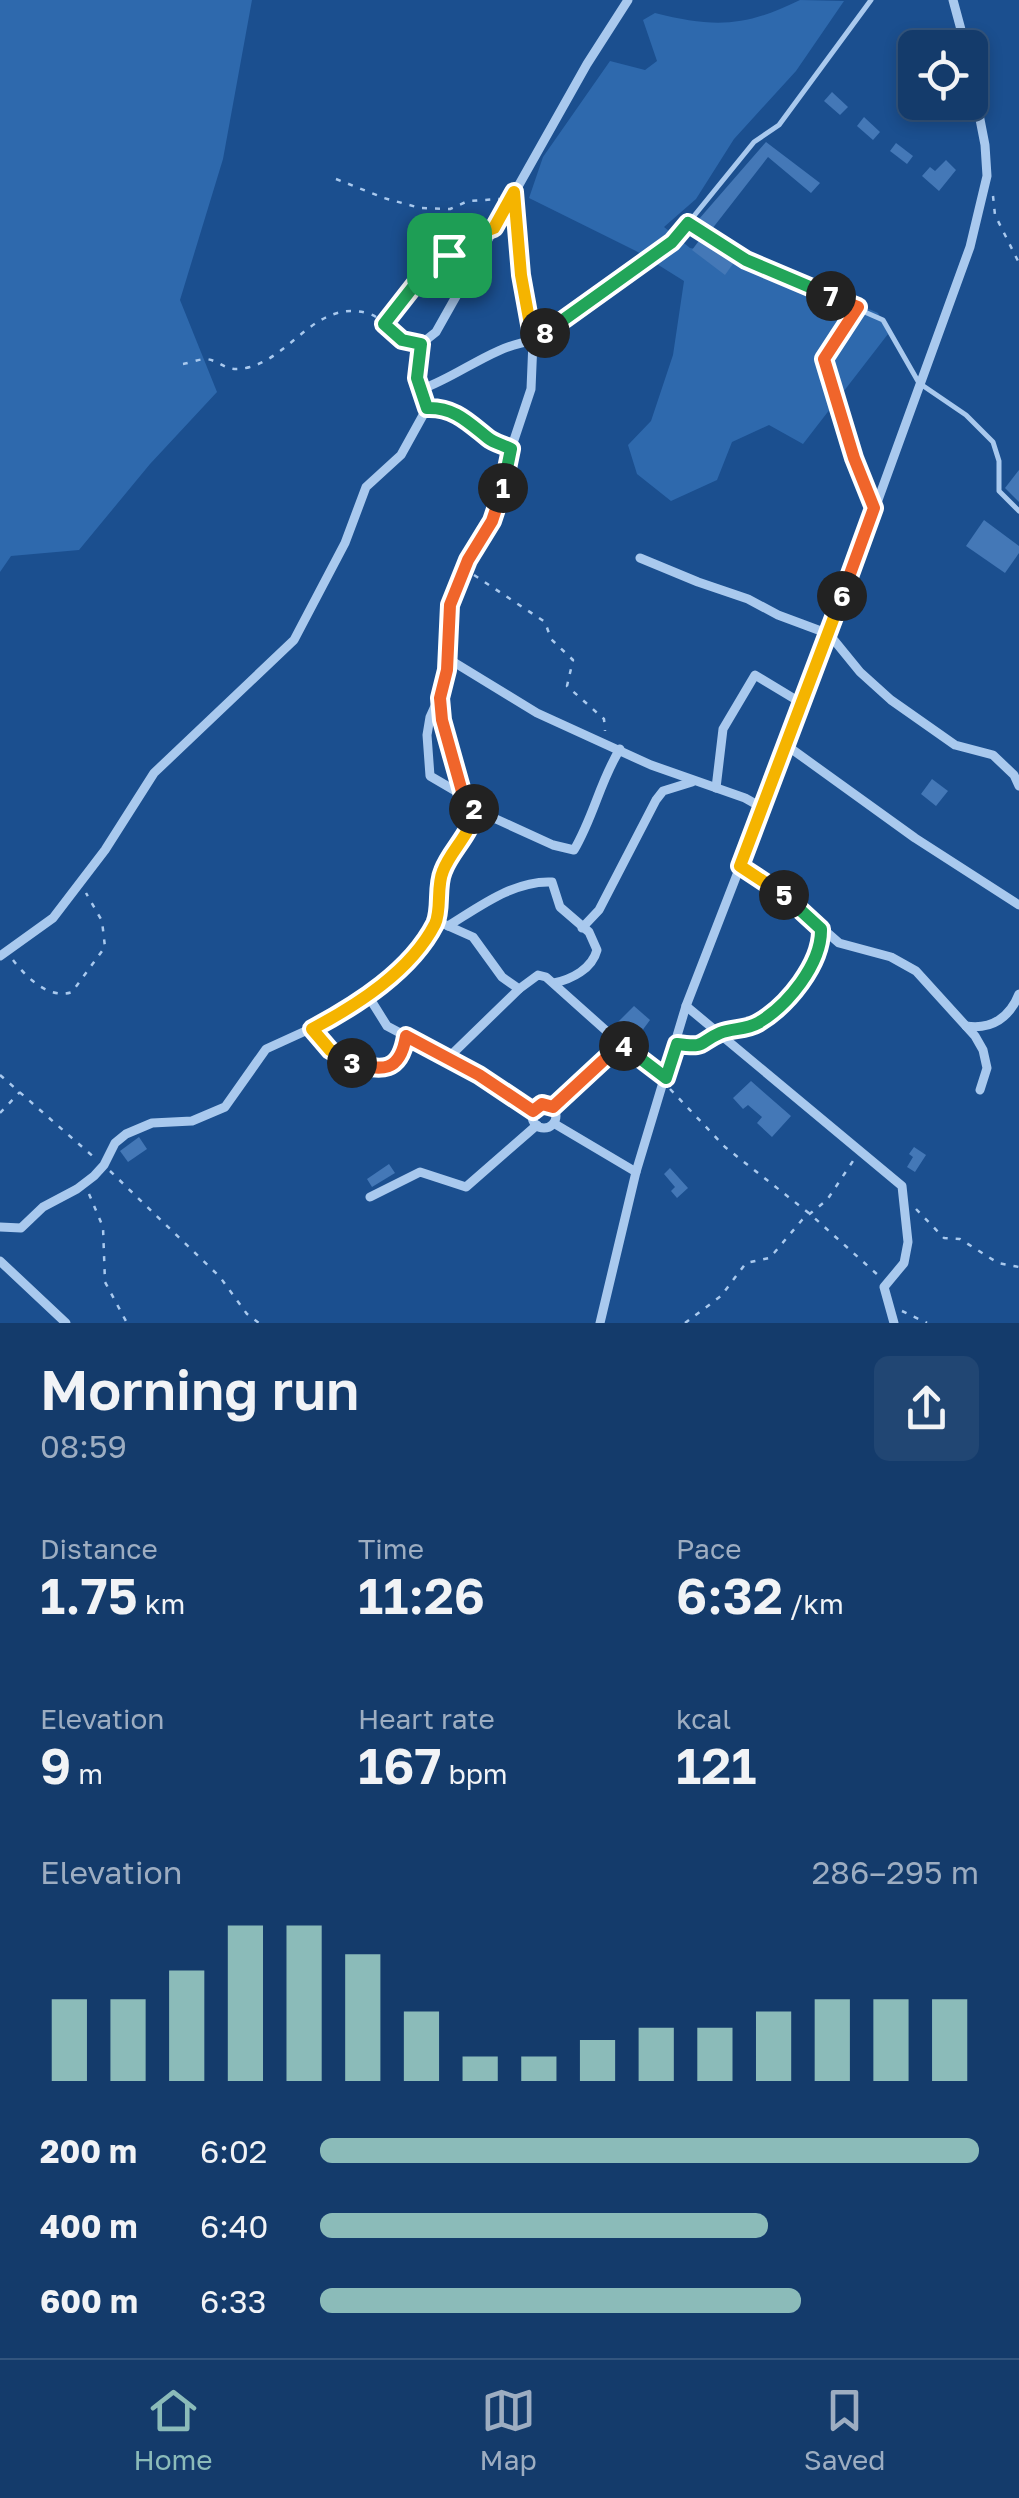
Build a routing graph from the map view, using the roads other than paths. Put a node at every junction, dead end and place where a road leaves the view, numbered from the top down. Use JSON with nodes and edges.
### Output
{"nodes":[{"id":1,"x":628,"y":0,"type":"edge"},
{"id":2,"x":871,"y":0,"type":"edge"},
{"id":3,"x":953,"y":0,"type":"edge"},
{"id":4,"x":961,"y":30,"type":"edge"},
{"id":5,"x":980,"y":120,"type":"edge"},
{"id":6,"x":688,"y":223,"type":"junction"},
{"id":7,"x":533,"y":341,"type":"junction"},
{"id":8,"x":920,"y":383,"type":"junction"},
{"id":9,"x":422,"y":388,"type":"junction"},
{"id":10,"x":427,"y":408,"type":"junction"},
{"id":11,"x":511,"y":449,"type":"junction"},
{"id":12,"x":1019,"y":511,"type":"edge"},
{"id":13,"x":640,"y":558,"type":"dead end"},
{"id":14,"x":828,"y":634,"type":"junction"},
{"id":15,"x":447,"y":658,"type":"junction"},
{"id":16,"x":440,"y":698,"type":"junction"},
{"id":17,"x":803,"y":704,"type":"junction"},
{"id":18,"x":786,"y":745,"type":"junction"},
{"id":19,"x":617,"y":747,"type":"junction"},
{"id":20,"x":694,"y":782,"type":"junction"},
{"id":21,"x":1019,"y":786,"type":"edge"},
{"id":22,"x":716,"y":788,"type":"junction"},
{"id":23,"x":463,"y":795,"type":"junction"},
{"id":24,"x":761,"y":807,"type":"junction"},
{"id":25,"x":474,"y":814,"type":"junction"},
{"id":26,"x":740,"y":866,"type":"junction"},
{"id":27,"x":1019,"y":904,"type":"edge"},
{"id":28,"x":437,"y":921,"type":"junction"},
{"id":29,"x":448,"y":926,"type":"junction"},
{"id":30,"x":582,"y":928,"type":"junction"},
{"id":31,"x":821,"y":929,"type":"junction"},
{"id":32,"x":2,"y":953,"type":"edge"},
{"id":33,"x":554,"y":983,"type":"junction"},
{"id":34,"x":520,"y":989,"type":"junction"},
{"id":35,"x":366,"y":994,"type":"junction"},
{"id":36,"x":1019,"y":994,"type":"edge"},
{"id":37,"x":686,"y":1006,"type":"junction"},
{"id":38,"x":966,"y":1026,"type":"junction"},
{"id":39,"x":720,"y":1033,"type":"junction"},
{"id":40,"x":621,"y":1044,"type":"junction"},
{"id":41,"x":448,"y":1058,"type":"junction"},
{"id":42,"x":665,"y":1081,"type":"junction"},
{"id":43,"x":980,"y":1090,"type":"dead end"},
{"id":44,"x":553,"y":1107,"type":"junction"},
{"id":45,"x":533,"y":1111,"type":"junction"},
{"id":46,"x":554,"y":1124,"type":"junction"},
{"id":47,"x":536,"y":1126,"type":"junction"},
{"id":48,"x":636,"y":1172,"type":"junction"},
{"id":49,"x":370,"y":1197,"type":"dead end"},
{"id":50,"x":0,"y":1228,"type":"edge"},
{"id":51,"x":0,"y":1261,"type":"edge"},
{"id":52,"x":66,"y":1323,"type":"edge"},
{"id":53,"x":600,"y":1323,"type":"edge"},
{"id":54,"x":894,"y":1323,"type":"edge"}],
"edges":[{"from":1,"to":9,"type":"street"},
{"from":2,"to":6,"type":"lane"},
{"from":3,"to":4,"type":"street"},
{"from":5,"to":8,"type":"street"},
{"from":6,"to":7,"type":"lane"},
{"from":6,"to":8,"type":"lane"},
{"from":7,"to":9,"type":"street"},
{"from":7,"to":11,"type":"street"},
{"from":8,"to":12,"type":"lane"},
{"from":8,"to":14,"type":"street"},
{"from":9,"to":10,"type":"street"},
{"from":10,"to":11,"type":"street"},
{"from":10,"to":32,"type":"street"},
{"from":11,"to":15,"type":"street"},
{"from":13,"to":14,"type":"street"},
{"from":14,"to":17,"type":"street"},
{"from":14,"to":21,"type":"street"},
{"from":15,"to":16,"type":"street"},
{"from":15,"to":19,"type":"street"},
{"from":16,"to":23,"type":"street"},
{"from":16,"to":23,"type":"street"},
{"from":17,"to":18,"type":"street"},
{"from":17,"to":22,"type":"street"},
{"from":18,"to":24,"type":"street"},
{"from":18,"to":27,"type":"street"},
{"from":19,"to":20,"type":"street"},
{"from":19,"to":25,"type":"street"},
{"from":20,"to":22,"type":"street"},
{"from":20,"to":30,"type":"street"},
{"from":22,"to":24,"type":"street"},
{"from":23,"to":25,"type":"street"},
{"from":24,"to":26,"type":"street"},
{"from":25,"to":28,"type":"street"},
{"from":26,"to":31,"type":"street"},
{"from":26,"to":37,"type":"street"},
{"from":28,"to":29,"type":"street"},
{"from":28,"to":35,"type":"street"},
{"from":29,"to":30,"type":"street"},
{"from":29,"to":34,"type":"street"},
{"from":30,"to":33,"type":"street"},
{"from":31,"to":38,"type":"street"},
{"from":31,"to":39,"type":"street"},
{"from":33,"to":34,"type":"street"},
{"from":33,"to":40,"type":"street"},
{"from":34,"to":41,"type":"street"},
{"from":35,"to":41,"type":"street"},
{"from":35,"to":50,"type":"street"},
{"from":36,"to":38,"type":"street"},
{"from":37,"to":39,"type":"street"},
{"from":37,"to":42,"type":"street"},
{"from":38,"to":43,"type":"street"},
{"from":39,"to":54,"type":"street"},
{"from":40,"to":42,"type":"street"},
{"from":40,"to":44,"type":"street"},
{"from":41,"to":45,"type":"street"},
{"from":42,"to":48,"type":"street"},
{"from":44,"to":45,"type":"street"},
{"from":44,"to":46,"type":"street"},
{"from":45,"to":47,"type":"street"},
{"from":46,"to":47,"type":"street"},
{"from":46,"to":48,"type":"street"},
{"from":47,"to":49,"type":"street"},
{"from":48,"to":53,"type":"street"},
{"from":51,"to":52,"type":"street"}]}
